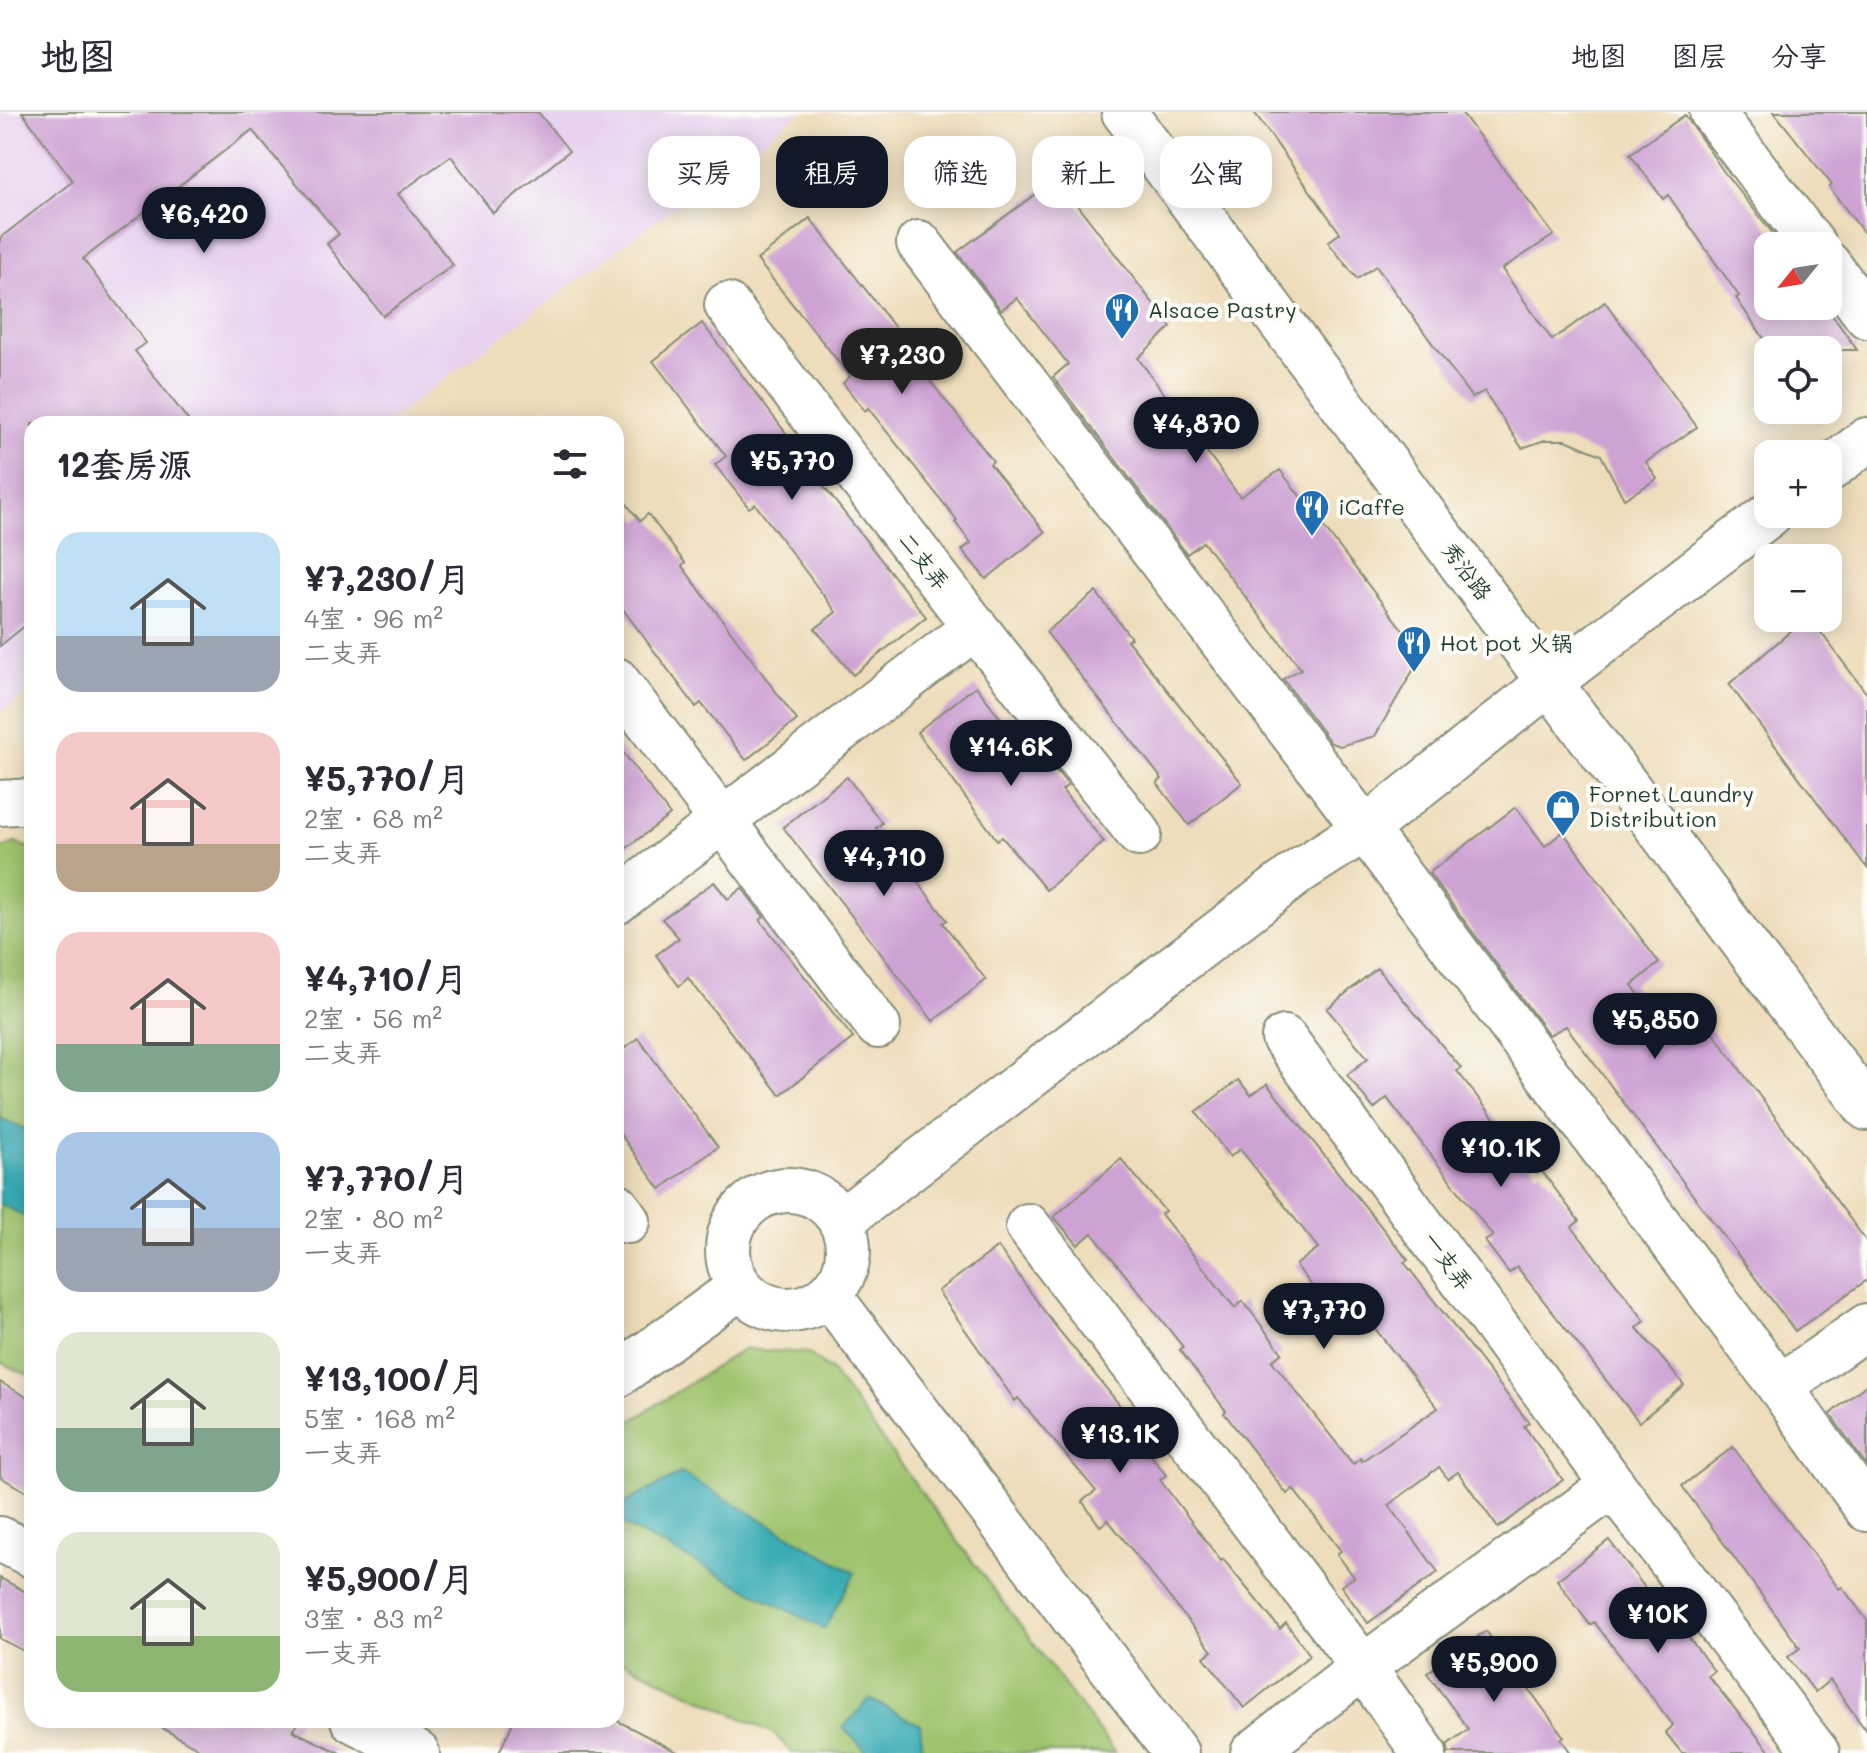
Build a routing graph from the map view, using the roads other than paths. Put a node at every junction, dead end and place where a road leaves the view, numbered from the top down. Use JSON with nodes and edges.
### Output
{"nodes":[{"id":1,"x":1124,"y":112,"type":"edge"},
{"id":2,"x":1712,"y":112,"type":"edge"},
{"id":3,"x":1803,"y":232,"type":"edge"},
{"id":4,"x":919,"y":243,"type":"dead end"},
{"id":5,"x":1842,"y":283,"type":"edge"},
{"id":6,"x":727,"y":305,"type":"dead end"},
{"id":7,"x":1867,"y":316,"type":"edge"},
{"id":8,"x":1867,"y":440,"type":"edge"},
{"id":9,"x":1842,"y":459,"type":"edge"},
{"id":10,"x":1754,"y":526,"type":"edge"},
{"id":11,"x":975,"y":627,"type":"junction"},
{"id":12,"x":1550,"y":682,"type":"junction"},
{"id":13,"x":624,"y":690,"type":"edge"},
{"id":14,"x":24,"y":802,"type":"edge"},
{"id":15,"x":0,"y":803,"type":"edge"},
{"id":16,"x":724,"y":820,"type":"junction"},
{"id":17,"x":1365,"y":829,"type":"junction"},
{"id":18,"x":1139,"y":834,"type":"dead end"},
{"id":19,"x":624,"y":896,"type":"edge"},
{"id":20,"x":878,"y":1026,"type":"dead end"},
{"id":21,"x":1284,"y":1038,"type":"dead end"},
{"id":22,"x":1867,"y":1108,"type":"edge"},
{"id":23,"x":841,"y":1221,"type":"junction"},
{"id":24,"x":1028,"y":1226,"type":"dead end"},
{"id":25,"x":740,"y":1287,"type":"junction"},
{"id":26,"x":829,"y":1295,"type":"junction"},
{"id":27,"x":1867,"y":1326,"type":"edge"},
{"id":28,"x":624,"y":1370,"type":"edge"},
{"id":29,"x":1780,"y":1387,"type":"junction"},
{"id":30,"x":1613,"y":1485,"type":"junction"},
{"id":31,"x":1867,"y":1509,"type":"edge"},
{"id":32,"x":0,"y":1539,"type":"edge"},
{"id":33,"x":24,"y":1551,"type":"edge"},
{"id":34,"x":1363,"y":1667,"type":"junction"},
{"id":35,"x":368,"y":1728,"type":"edge"},
{"id":36,"x":415,"y":1753,"type":"edge"},
{"id":37,"x":1176,"y":1753,"type":"edge"},
{"id":38,"x":1253,"y":1753,"type":"edge"},
{"id":39,"x":1424,"y":1753,"type":"edge"},
{"id":40,"x":1817,"y":1753,"type":"edge"}],
"edges":[{"from":1,"to":12,"type":"street","name":"秀沿路"},
{"from":2,"to":3,"type":"street"},
{"from":4,"to":17,"type":"street"},
{"from":5,"to":7,"type":"street"},
{"from":6,"to":11,"type":"street","name":"二支弄"},
{"from":8,"to":9,"type":"street"},
{"from":10,"to":12,"type":"street"},
{"from":11,"to":16,"type":"street"},
{"from":11,"to":18,"type":"street","name":"二支弄"},
{"from":12,"to":17,"type":"street"},
{"from":12,"to":22,"type":"street","name":"秀沿路"},
{"from":13,"to":16,"type":"street"},
{"from":14,"to":15,"type":"street"},
{"from":16,"to":19,"type":"street"},
{"from":16,"to":20,"type":"street"},
{"from":17,"to":23,"type":"street"},
{"from":17,"to":29,"type":"street"},
{"from":21,"to":30,"type":"street","name":"一支弄"},
{"from":23,"to":25,"type":"street"},
{"from":23,"to":26,"type":"street"},
{"from":24,"to":34,"type":"street"},
{"from":25,"to":26,"type":"street"},
{"from":25,"to":28,"type":"street"},
{"from":26,"to":37,"type":"street"},
{"from":27,"to":29,"type":"street"},
{"from":29,"to":31,"type":"street"},
{"from":30,"to":34,"type":"street"},
{"from":30,"to":40,"type":"street","name":"一支弄"},
{"from":32,"to":33,"type":"street"},
{"from":34,"to":38,"type":"street"},
{"from":34,"to":39,"type":"street"},
{"from":35,"to":36,"type":"street"}]}
